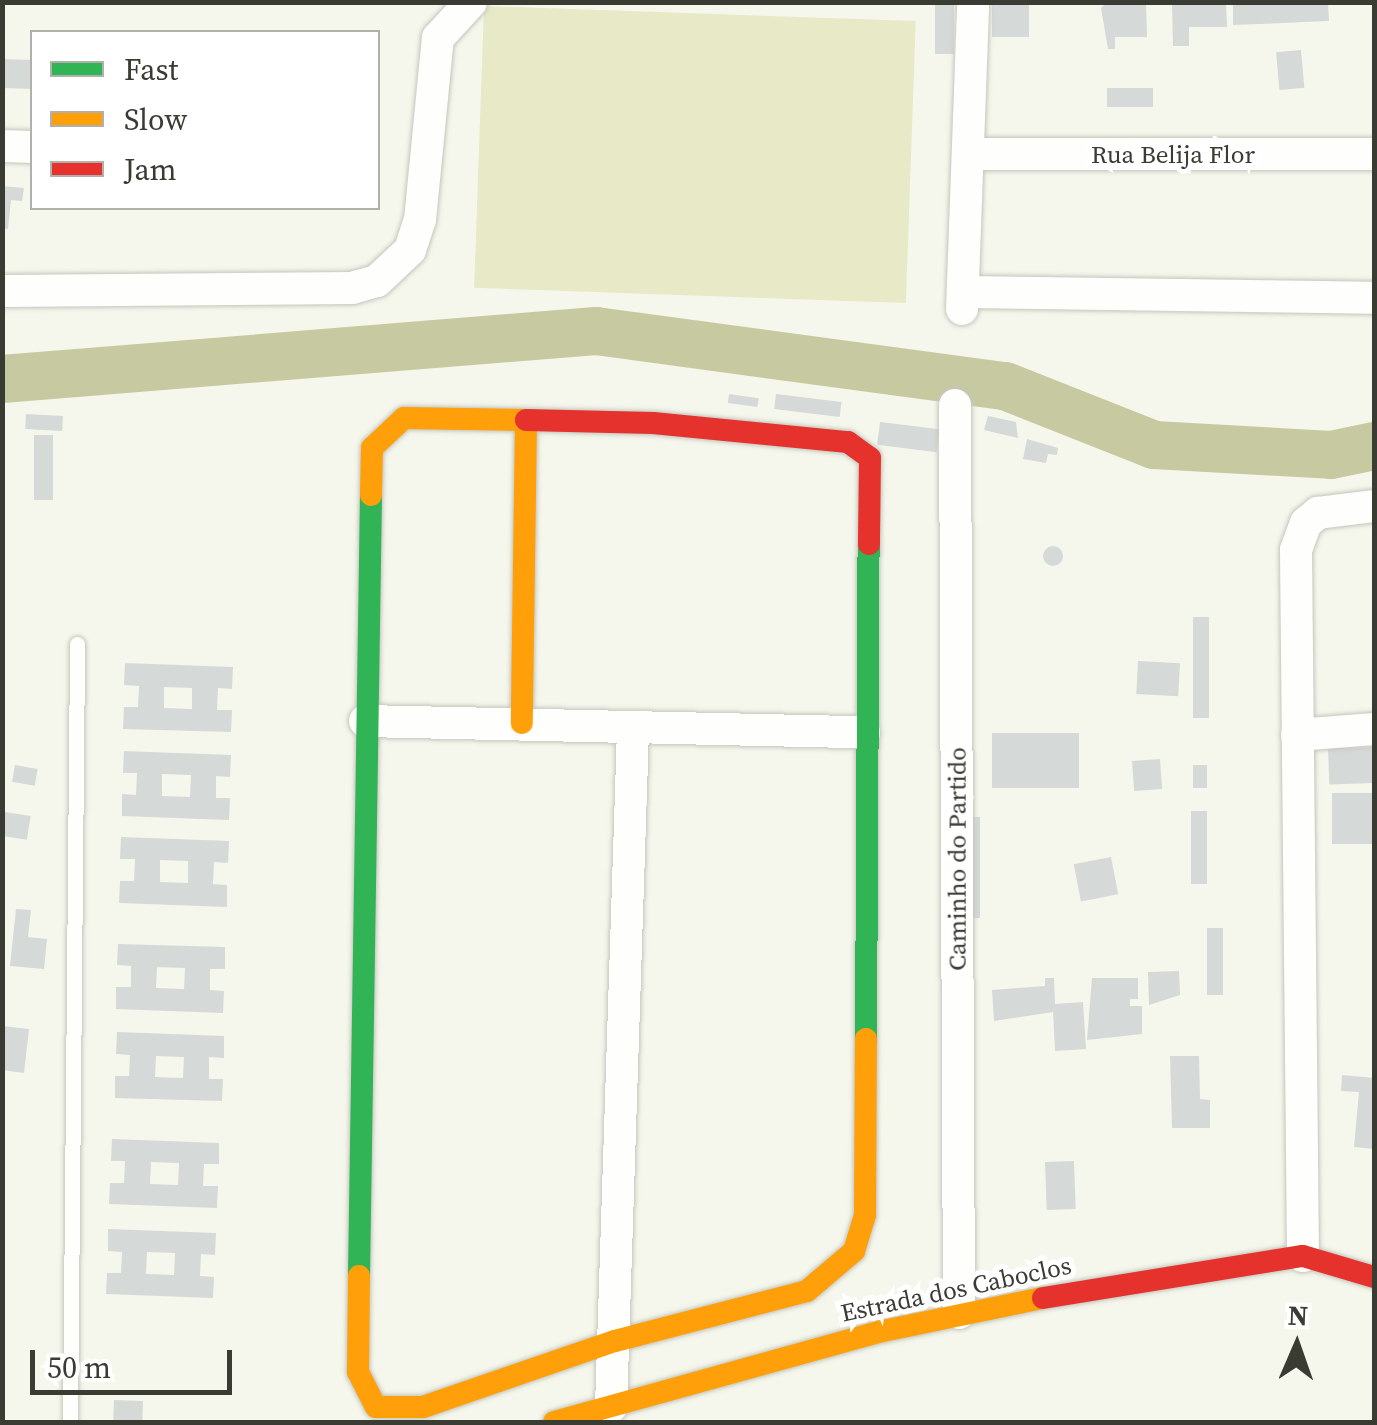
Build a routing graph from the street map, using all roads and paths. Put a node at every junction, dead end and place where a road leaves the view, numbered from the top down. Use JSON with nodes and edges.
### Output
{"nodes":[{"id":1,"x":471,"y":2,"type":"edge"},
{"id":2,"x":973,"y":2,"type":"edge"},
{"id":3,"x":2,"y":146,"type":"edge"},
{"id":4,"x":30,"y":147,"type":"edge"},
{"id":5,"x":971,"y":154,"type":"junction"},
{"id":6,"x":1374,"y":154,"type":"edge"},
{"id":7,"x":2,"y":290,"type":"edge"},
{"id":8,"x":1374,"y":298,"type":"edge"},
{"id":9,"x":955,"y":406,"type":"dead end"},
{"id":10,"x":526,"y":420,"type":"junction"},
{"id":11,"x":1374,"y":506,"type":"edge"},
{"id":12,"x":76,"y":644,"type":"dead end"},
{"id":13,"x":365,"y":721,"type":"junction"},
{"id":14,"x":522,"y":723,"type":"junction"},
{"id":15,"x":633,"y":729,"type":"junction"},
{"id":16,"x":1374,"y":730,"type":"edge"},
{"id":17,"x":864,"y":732,"type":"junction"},
{"id":18,"x":1297,"y":735,"type":"junction"},
{"id":19,"x":1303,"y":1256,"type":"junction"},
{"id":20,"x":1374,"y":1277,"type":"edge"},
{"id":21,"x":959,"y":1312,"type":"junction"},
{"id":22,"x":614,"y":1341,"type":"junction"},
{"id":23,"x":612,"y":1407,"type":"junction"},
{"id":24,"x":70,"y":1422,"type":"edge"},
{"id":25,"x":554,"y":1422,"type":"edge"}],
"edges":[{"from":1,"to":7,"type":"street"},
{"from":2,"to":5,"type":"street"},
{"from":3,"to":4,"type":"street"},
{"from":5,"to":6,"type":"street","name":"Rua Belija Flor"},
{"from":5,"to":8,"type":"street"},
{"from":9,"to":21,"type":"street","name":"Caminho do Partido"},
{"from":10,"to":13,"type":"street"},
{"from":10,"to":14,"type":"street"},
{"from":10,"to":17,"type":"street"},
{"from":11,"to":18,"type":"street"},
{"from":12,"to":24,"type":"lane"},
{"from":13,"to":14,"type":"street"},
{"from":13,"to":22,"type":"street"},
{"from":14,"to":15,"type":"street"},
{"from":15,"to":17,"type":"street"},
{"from":15,"to":22,"type":"street"},
{"from":16,"to":18,"type":"street"},
{"from":17,"to":22,"type":"street"},
{"from":18,"to":19,"type":"street"},
{"from":19,"to":20,"type":"street","name":"Estrada dos Caboclos"},
{"from":19,"to":21,"type":"street","name":"Estrada dos Caboclos"},
{"from":21,"to":23,"type":"street","name":"Estrada dos Caboclos"},
{"from":22,"to":23,"type":"street"},
{"from":23,"to":25,"type":"street","name":"Estrada dos Caboclos"}]}
